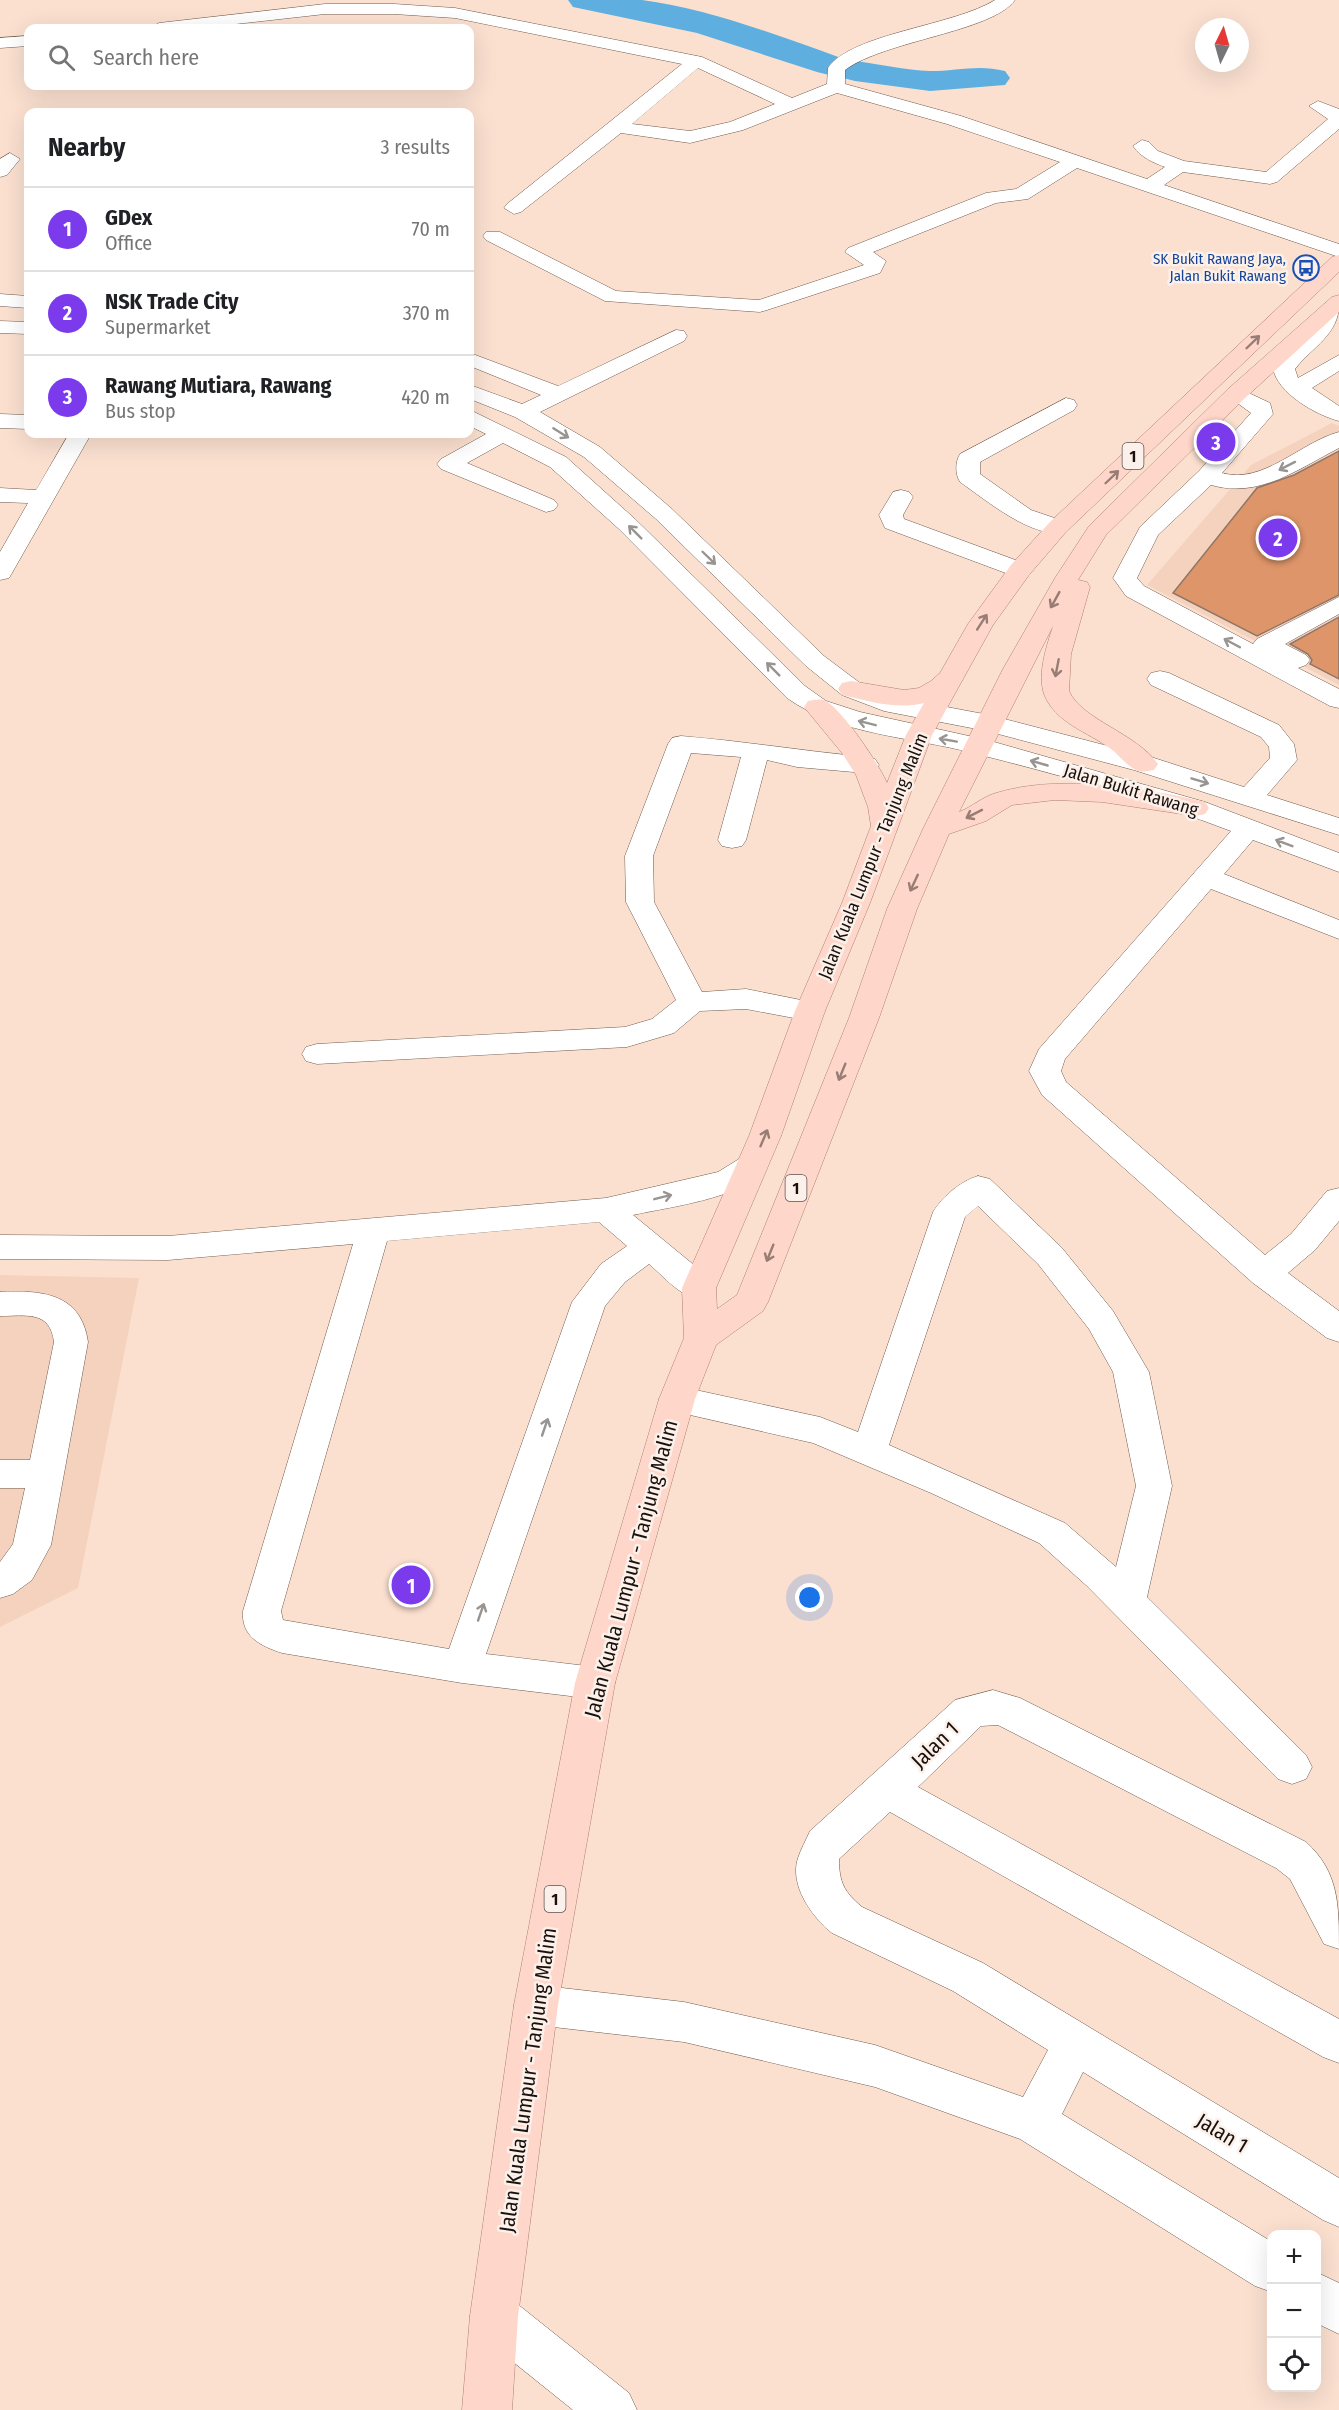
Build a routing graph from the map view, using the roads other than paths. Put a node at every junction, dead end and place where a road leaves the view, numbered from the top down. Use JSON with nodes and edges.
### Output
{"nodes":[{"id":1,"x":1007,"y":0,"type":"edge"},
{"id":2,"x":256,"y":17,"type":"junction"},
{"id":3,"x":194,"y":24,"type":"edge"},
{"id":4,"x":244,"y":24,"type":"edge"},
{"id":5,"x":24,"y":41,"type":"edge"},
{"id":6,"x":0,"y":43,"type":"edge"},
{"id":7,"x":696,"y":60,"type":"junction"},
{"id":8,"x":836,"y":87,"type":"junction"},
{"id":9,"x":792,"y":105,"type":"junction"},
{"id":10,"x":1318,"y":106,"type":"dead end"},
{"id":11,"x":617,"y":127,"type":"junction"},
{"id":12,"x":1142,"y":146,"type":"dead end"},
{"id":13,"x":1076,"y":161,"type":"junction"},
{"id":14,"x":1180,"y":166,"type":"junction"},
{"id":15,"x":1150,"y":185,"type":"junction"},
{"id":16,"x":514,"y":208,"type":"dead end"},
{"id":17,"x":493,"y":236,"type":"dead end"},
{"id":18,"x":1339,"y":251,"type":"edge"},
{"id":19,"x":1339,"y":261,"type":"edge"},
{"id":20,"x":0,"y":300,"type":"edge"},
{"id":21,"x":24,"y":302,"type":"edge"},
{"id":22,"x":1335,"y":305,"type":"edge"},
{"id":23,"x":0,"y":327,"type":"edge"},
{"id":24,"x":24,"y":328,"type":"edge"},
{"id":25,"x":676,"y":336,"type":"dead end"},
{"id":26,"x":0,"y":344,"type":"edge"},
{"id":27,"x":24,"y":346,"type":"edge"},
{"id":28,"x":474,"y":360,"type":"edge"},
{"id":29,"x":1339,"y":362,"type":"edge"},
{"id":30,"x":1284,"y":368,"type":"junction"},
{"id":31,"x":1302,"y":385,"type":"junction"},
{"id":32,"x":474,"y":394,"type":"edge"},
{"id":33,"x":559,"y":394,"type":"junction"},
{"id":34,"x":1236,"y":394,"type":"junction"},
{"id":35,"x":1066,"y":405,"type":"dead end"},
{"id":36,"x":1339,"y":407,"type":"edge"},
{"id":37,"x":523,"y":412,"type":"junction"},
{"id":38,"x":1339,"y":414,"type":"edge"},
{"id":39,"x":474,"y":419,"type":"edge"},
{"id":40,"x":0,"y":421,"type":"edge"},
{"id":41,"x":24,"y":422,"type":"edge"},
{"id":42,"x":503,"y":434,"type":"junction"},
{"id":43,"x":78,"y":438,"type":"edge"},
{"id":44,"x":1339,"y":439,"type":"edge"},
{"id":45,"x":1207,"y":476,"type":"junction"},
{"id":46,"x":635,"y":490,"type":"junction"},
{"id":47,"x":0,"y":495,"type":"edge"},
{"id":48,"x":44,"y":497,"type":"junction"},
{"id":49,"x":901,"y":497,"type":"dead end"},
{"id":50,"x":600,"y":500,"type":"junction"},
{"id":51,"x":546,"y":505,"type":"dead end"},
{"id":52,"x":1058,"y":527,"type":"junction"},
{"id":53,"x":1097,"y":531,"type":"junction"},
{"id":54,"x":1,"y":570,"type":"edge"},
{"id":55,"x":1020,"y":570,"type":"junction"},
{"id":56,"x":1339,"y":603,"type":"edge"},
{"id":57,"x":955,"y":674,"type":"junction"},
{"id":58,"x":1160,"y":679,"type":"dead end"},
{"id":59,"x":1339,"y":682,"type":"edge"},
{"id":60,"x":851,"y":689,"type":"junction"},
{"id":61,"x":1339,"y":700,"type":"edge"},
{"id":62,"x":817,"y":707,"type":"junction"},
{"id":63,"x":933,"y":712,"type":"junction"},
{"id":64,"x":984,"y":734,"type":"junction"},
{"id":65,"x":919,"y":735,"type":"junction"},
{"id":66,"x":756,"y":750,"type":"junction"},
{"id":67,"x":1144,"y":764,"type":"junction"},
{"id":68,"x":865,"y":765,"type":"junction"},
{"id":69,"x":1250,"y":797,"type":"junction"},
{"id":70,"x":1195,"y":808,"type":"junction"},
{"id":71,"x":885,"y":826,"type":"junction"},
{"id":72,"x":1339,"y":827,"type":"edge"},
{"id":73,"x":937,"y":829,"type":"junction"},
{"id":74,"x":1248,"y":829,"type":"junction"},
{"id":75,"x":732,"y":840,"type":"dead end"},
{"id":76,"x":1339,"y":863,"type":"edge"},
{"id":77,"x":1205,"y":877,"type":"junction"},
{"id":78,"x":1339,"y":930,"type":"edge"},
{"id":79,"x":692,"y":1002,"type":"junction"},
{"id":80,"x":810,"y":1011,"type":"junction"},
{"id":81,"x":317,"y":1054,"type":"dead end"},
{"id":82,"x":750,"y":1167,"type":"junction"},
{"id":83,"x":1339,"y":1199,"type":"edge"},
{"id":84,"x":606,"y":1210,"type":"junction"},
{"id":85,"x":374,"y":1229,"type":"junction"},
{"id":86,"x":651,"y":1246,"type":"junction"},
{"id":87,"x":0,"y":1247,"type":"edge"},
{"id":88,"x":1265,"y":1274,"type":"junction"},
{"id":89,"x":699,"y":1288,"type":"junction"},
{"id":90,"x":0,"y":1304,"type":"edge"},
{"id":91,"x":1339,"y":1329,"type":"edge"},
{"id":92,"x":701,"y":1338,"type":"junction"},
{"id":93,"x":677,"y":1399,"type":"junction"},
{"id":94,"x":869,"y":1451,"type":"junction"},
{"id":95,"x":0,"y":1474,"type":"edge"},
{"id":96,"x":46,"y":1474,"type":"junction"},
{"id":97,"x":0,"y":1582,"type":"edge"},
{"id":98,"x":1126,"y":1601,"type":"junction"},
{"id":99,"x":462,"y":1667,"type":"junction"},
{"id":100,"x":595,"y":1683,"type":"junction"},
{"id":101,"x":1292,"y":1767,"type":"dead end"},
{"id":102,"x":887,"y":1790,"type":"junction"},
{"id":103,"x":1339,"y":1930,"type":"edge"},
{"id":104,"x":536,"y":2006,"type":"junction"},
{"id":105,"x":1339,"y":2042,"type":"edge"},
{"id":106,"x":1074,"y":2045,"type":"junction"},
{"id":107,"x":1034,"y":2122,"type":"junction"},
{"id":108,"x":1339,"y":2204,"type":"edge"},
{"id":109,"x":1267,"y":2266,"type":"edge"},
{"id":110,"x":1321,"y":2299,"type":"edge"},
{"id":111,"x":1339,"y":2310,"type":"edge"},
{"id":112,"x":494,"y":2316,"type":"junction"},
{"id":113,"x":487,"y":2410,"type":"edge"},
{"id":114,"x":612,"y":2410,"type":"edge"}],
"edges":[{"from":1,"to":8,"type":"street"},
{"from":2,"to":3,"type":"street"},
{"from":2,"to":4,"type":"street"},
{"from":2,"to":7,"type":"street"},
{"from":5,"to":6,"type":"street"},
{"from":7,"to":9,"type":"street"},
{"from":7,"to":11,"type":"street"},
{"from":8,"to":9,"type":"street"},
{"from":8,"to":13,"type":"street"},
{"from":9,"to":11,"type":"street"},
{"from":10,"to":14,"type":"street"},
{"from":11,"to":16,"type":"street"},
{"from":12,"to":14,"type":"street"},
{"from":13,"to":15,"type":"street"},
{"from":13,"to":17,"type":"street"},
{"from":14,"to":15,"type":"street"},
{"from":15,"to":18,"type":"street"},
{"from":52,"to":19,"type":"main road","name":"Jalan Kuala Lumpur - Tanjung Malim","number":"1","one_way":true},
{"from":20,"to":21,"type":"street"},
{"from":22,"to":30,"type":"street"},
{"from":22,"to":34,"type":"main road","number":"1"},
{"from":23,"to":24,"type":"street"},
{"from":25,"to":33,"type":"street"},
{"from":26,"to":27,"type":"street"},
{"from":28,"to":33,"type":"street"},
{"from":29,"to":31,"type":"street"},
{"from":30,"to":31,"type":"street"},
{"from":30,"to":38,"type":"street"},
{"from":31,"to":36,"type":"street"},
{"from":32,"to":37,"type":"street","name":"Jalan Bukit Rawang"},
{"from":33,"to":37,"type":"street"},
{"from":34,"to":45,"type":"street"},
{"from":34,"to":53,"type":"main road","number":"1"},
{"from":35,"to":52,"type":"street"},
{"from":37,"to":46,"type":"street","name":"Jalan Bukit Rawang","one_way":true},
{"from":39,"to":42,"type":"street"},
{"from":40,"to":41,"type":"street"},
{"from":42,"to":50,"type":"street"},
{"from":42,"to":51,"type":"street"},
{"from":43,"to":48,"type":"street"},
{"from":44,"to":45,"type":"street","one_way":true},
{"from":61,"to":45,"type":"street","one_way":true},
{"from":46,"to":50,"type":"street"},
{"from":46,"to":60,"type":"street","name":"Jalan Bukit Rawang","one_way":true},
{"from":47,"to":48,"type":"street"},
{"from":48,"to":54,"type":"street"},
{"from":49,"to":55,"type":"street"},
{"from":62,"to":50,"type":"street","one_way":true},
{"from":52,"to":55,"type":"main road","name":"Jalan Kuala Lumpur - Tanjung Malim","number":"1"},
{"from":53,"to":64,"type":"main road","number":"1","one_way":true},
{"from":53,"to":67,"type":"main road","one_way":true},
{"from":57,"to":55,"type":"main road","name":"Jalan Kuala Lumpur - Tanjung Malim","number":"1","one_way":true},
{"from":56,"to":59,"type":"street"},
{"from":57,"to":60,"type":"main road"},
{"from":57,"to":63,"type":"main road","name":"Jalan Kuala Lumpur - Tanjung Malim","number":"1"},
{"from":58,"to":69,"type":"street"},
{"from":60,"to":63,"type":"street","name":"Jalan Bukit Rawang"},
{"from":65,"to":62,"type":"street","name":"Jalan Bukit Rawang","one_way":true},
{"from":62,"to":68,"type":"main road"},
{"from":63,"to":64,"type":"street","name":"Jalan Bukit Rawang"},
{"from":63,"to":65,"type":"main road","name":"Jalan Kuala Lumpur - Tanjung Malim","number":"1"},
{"from":64,"to":65,"type":"street","name":"Jalan Bukit Rawang","one_way":true},
{"from":64,"to":67,"type":"street","name":"Jalan Bukit Rawang"},
{"from":70,"to":64,"type":"street","name":"Jalan Bukit Rawang","one_way":true},
{"from":64,"to":73,"type":"main road","number":"1"},
{"from":65,"to":71,"type":"main road","name":"Jalan Kuala Lumpur - Tanjung Malim","number":"1"},
{"from":66,"to":68,"type":"street"},
{"from":66,"to":75,"type":"street"},
{"from":66,"to":79,"type":"street"},
{"from":67,"to":69,"type":"street","name":"Jalan Bukit Rawang","one_way":true},
{"from":68,"to":71,"type":"main road"},
{"from":69,"to":72,"type":"street","name":"Jalan Bukit Rawang"},
{"from":70,"to":73,"type":"main road","one_way":true},
{"from":70,"to":74,"type":"street","name":"Jalan Bukit Rawang"},
{"from":71,"to":80,"type":"main road","name":"Jalan Kuala Lumpur - Tanjung Malim","number":"1"},
{"from":73,"to":92,"type":"main road","number":"1","one_way":true},
{"from":76,"to":74,"type":"street","name":"Jalan Bukit Rawang","one_way":true},
{"from":74,"to":77,"type":"street"},
{"from":77,"to":78,"type":"street"},
{"from":77,"to":88,"type":"street"},
{"from":79,"to":80,"type":"street"},
{"from":79,"to":81,"type":"street"},
{"from":82,"to":80,"type":"main road","name":"Jalan Kuala Lumpur - Tanjung Malim","number":"1","one_way":true},
{"from":84,"to":82,"type":"street","one_way":true},
{"from":82,"to":89,"type":"main road","name":"Jalan Kuala Lumpur - Tanjung Malim","number":"1"},
{"from":83,"to":88,"type":"street"},
{"from":84,"to":85,"type":"street"},
{"from":84,"to":86,"type":"street"},
{"from":85,"to":87,"type":"street"},
{"from":85,"to":99,"type":"street"},
{"from":86,"to":89,"type":"street"},
{"from":99,"to":86,"type":"street","one_way":true},
{"from":88,"to":91,"type":"street"},
{"from":89,"to":92,"type":"main road","name":"Jalan Kuala Lumpur - Tanjung Malim","number":"1"},
{"from":90,"to":96,"type":"street"},
{"from":92,"to":93,"type":"main road","name":"Jalan Kuala Lumpur - Tanjung Malim","number":"1"},
{"from":93,"to":94,"type":"street"},
{"from":93,"to":100,"type":"main road","name":"Jalan Kuala Lumpur - Tanjung Malim","number":"1"},
{"from":94,"to":98,"type":"street"},
{"from":94,"to":98,"type":"street"},
{"from":95,"to":96,"type":"street"},
{"from":96,"to":97,"type":"street"},
{"from":98,"to":101,"type":"street"},
{"from":99,"to":100,"type":"street"},
{"from":100,"to":104,"type":"main road","name":"Jalan Kuala Lumpur - Tanjung Malim","number":"1"},
{"from":102,"to":103,"type":"street","name":"Jalan 1"},
{"from":102,"to":105,"type":"street"},
{"from":102,"to":106,"type":"street","name":"Jalan 1"},
{"from":104,"to":107,"type":"street"},
{"from":104,"to":112,"type":"main road","name":"Jalan Kuala Lumpur - Tanjung Malim","number":"1"},
{"from":106,"to":107,"type":"street"},
{"from":106,"to":108,"type":"street","name":"Jalan 1"},
{"from":107,"to":109,"type":"street"},
{"from":110,"to":111,"type":"street"},
{"from":112,"to":113,"type":"main road","name":"Jalan Kuala Lumpur - Tanjung Malim","number":"1"},
{"from":112,"to":114,"type":"street"}]}
